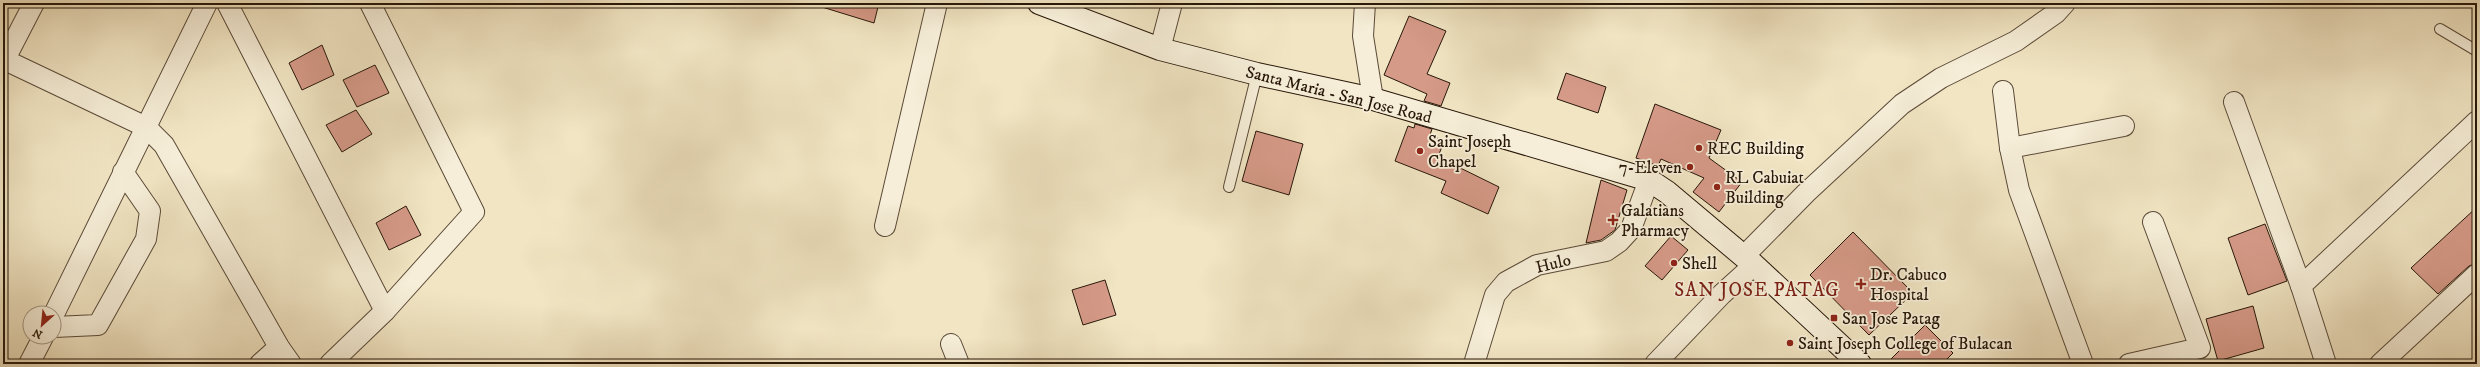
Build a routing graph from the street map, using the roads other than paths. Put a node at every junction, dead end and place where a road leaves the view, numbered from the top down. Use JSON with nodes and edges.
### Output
{"nodes":[{"id":1,"x":34,"y":3,"type":"edge"},
{"id":2,"x":207,"y":3,"type":"edge"},
{"id":3,"x":227,"y":3,"type":"edge"},
{"id":4,"x":370,"y":3,"type":"edge"},
{"id":5,"x":937,"y":3,"type":"edge"},
{"id":6,"x":1039,"y":3,"type":"edge"},
{"id":7,"x":1172,"y":3,"type":"edge"},
{"id":8,"x":1365,"y":3,"type":"edge"},
{"id":9,"x":2065,"y":3,"type":"edge"},
{"id":10,"x":2440,"y":29,"type":"dead end"},
{"id":11,"x":1160,"y":50,"type":"junction"},
{"id":12,"x":2477,"y":51,"type":"edge"},
{"id":13,"x":4,"y":62,"type":"edge"},
{"id":14,"x":1257,"y":74,"type":"junction"},
{"id":15,"x":2003,"y":91,"type":"dead end"},
{"id":16,"x":1373,"y":99,"type":"junction"},
{"id":17,"x":2234,"y":102,"type":"dead end"},
{"id":18,"x":2477,"y":121,"type":"edge"},
{"id":19,"x":2124,"y":126,"type":"dead end"},
{"id":20,"x":146,"y":127,"type":"junction"},
{"id":21,"x":2010,"y":148,"type":"junction"},
{"id":22,"x":123,"y":172,"type":"junction"},
{"id":23,"x":1649,"y":180,"type":"junction"},
{"id":24,"x":1229,"y":187,"type":"dead end"},
{"id":25,"x":2153,"y":222,"type":"dead end"},
{"id":26,"x":885,"y":226,"type":"dead end"},
{"id":27,"x":1749,"y":261,"type":"junction"},
{"id":28,"x":2477,"y":274,"type":"edge"},
{"id":29,"x":2301,"y":286,"type":"junction"},
{"id":30,"x":58,"y":305,"type":"edge"},
{"id":31,"x":385,"y":311,"type":"junction"},
{"id":32,"x":62,"y":327,"type":"edge"},
{"id":33,"x":951,"y":344,"type":"dead end"},
{"id":34,"x":39,"y":345,"type":"edge"},
{"id":35,"x":279,"y":347,"type":"junction"},
{"id":36,"x":29,"y":364,"type":"edge"},
{"id":37,"x":260,"y":364,"type":"edge"},
{"id":38,"x":291,"y":364,"type":"edge"},
{"id":39,"x":330,"y":364,"type":"edge"},
{"id":40,"x":959,"y":364,"type":"edge"},
{"id":41,"x":1474,"y":364,"type":"edge"},
{"id":42,"x":1655,"y":364,"type":"edge"},
{"id":43,"x":1860,"y":364,"type":"edge"},
{"id":44,"x":2083,"y":364,"type":"edge"},
{"id":45,"x":2129,"y":364,"type":"edge"},
{"id":46,"x":2326,"y":364,"type":"edge"},
{"id":47,"x":2380,"y":364,"type":"edge"}],
"edges":[{"from":1,"to":13,"type":"street"},
{"from":2,"to":20,"type":"street"},
{"from":3,"to":31,"type":"street"},
{"from":4,"to":31,"type":"street"},
{"from":5,"to":26,"type":"street"},
{"from":6,"to":11,"type":"main road","name":"Santa Maria - San Jose Road"},
{"from":7,"to":11,"type":"street"},
{"from":8,"to":16,"type":"street"},
{"from":9,"to":27,"type":"street"},
{"from":10,"to":12,"type":"lane"},
{"from":11,"to":14,"type":"main road","name":"Santa Maria - San Jose Road"},
{"from":13,"to":20,"type":"street"},
{"from":14,"to":16,"type":"main road","name":"Santa Maria - San Jose Road"},
{"from":14,"to":24,"type":"lane"},
{"from":15,"to":21,"type":"street"},
{"from":16,"to":23,"type":"main road","name":"Santa Maria - San Jose Road"},
{"from":17,"to":29,"type":"street"},
{"from":18,"to":29,"type":"street"},
{"from":19,"to":21,"type":"street"},
{"from":20,"to":22,"type":"street"},
{"from":20,"to":35,"type":"street"},
{"from":21,"to":44,"type":"street"},
{"from":22,"to":30,"type":"street"},
{"from":22,"to":32,"type":"street"},
{"from":23,"to":27,"type":"main road","name":"Santa Maria - San Jose Road"},
{"from":23,"to":41,"type":"street","name":"Hulo"},
{"from":25,"to":45,"type":"street"},
{"from":27,"to":42,"type":"street"},
{"from":27,"to":43,"type":"main road","name":"Santa Maria - San Jose Road"},
{"from":28,"to":47,"type":"street"},
{"from":29,"to":46,"type":"street"},
{"from":31,"to":39,"type":"street"},
{"from":33,"to":40,"type":"street"},
{"from":34,"to":36,"type":"street"},
{"from":35,"to":37,"type":"street"},
{"from":35,"to":38,"type":"street"}]}
